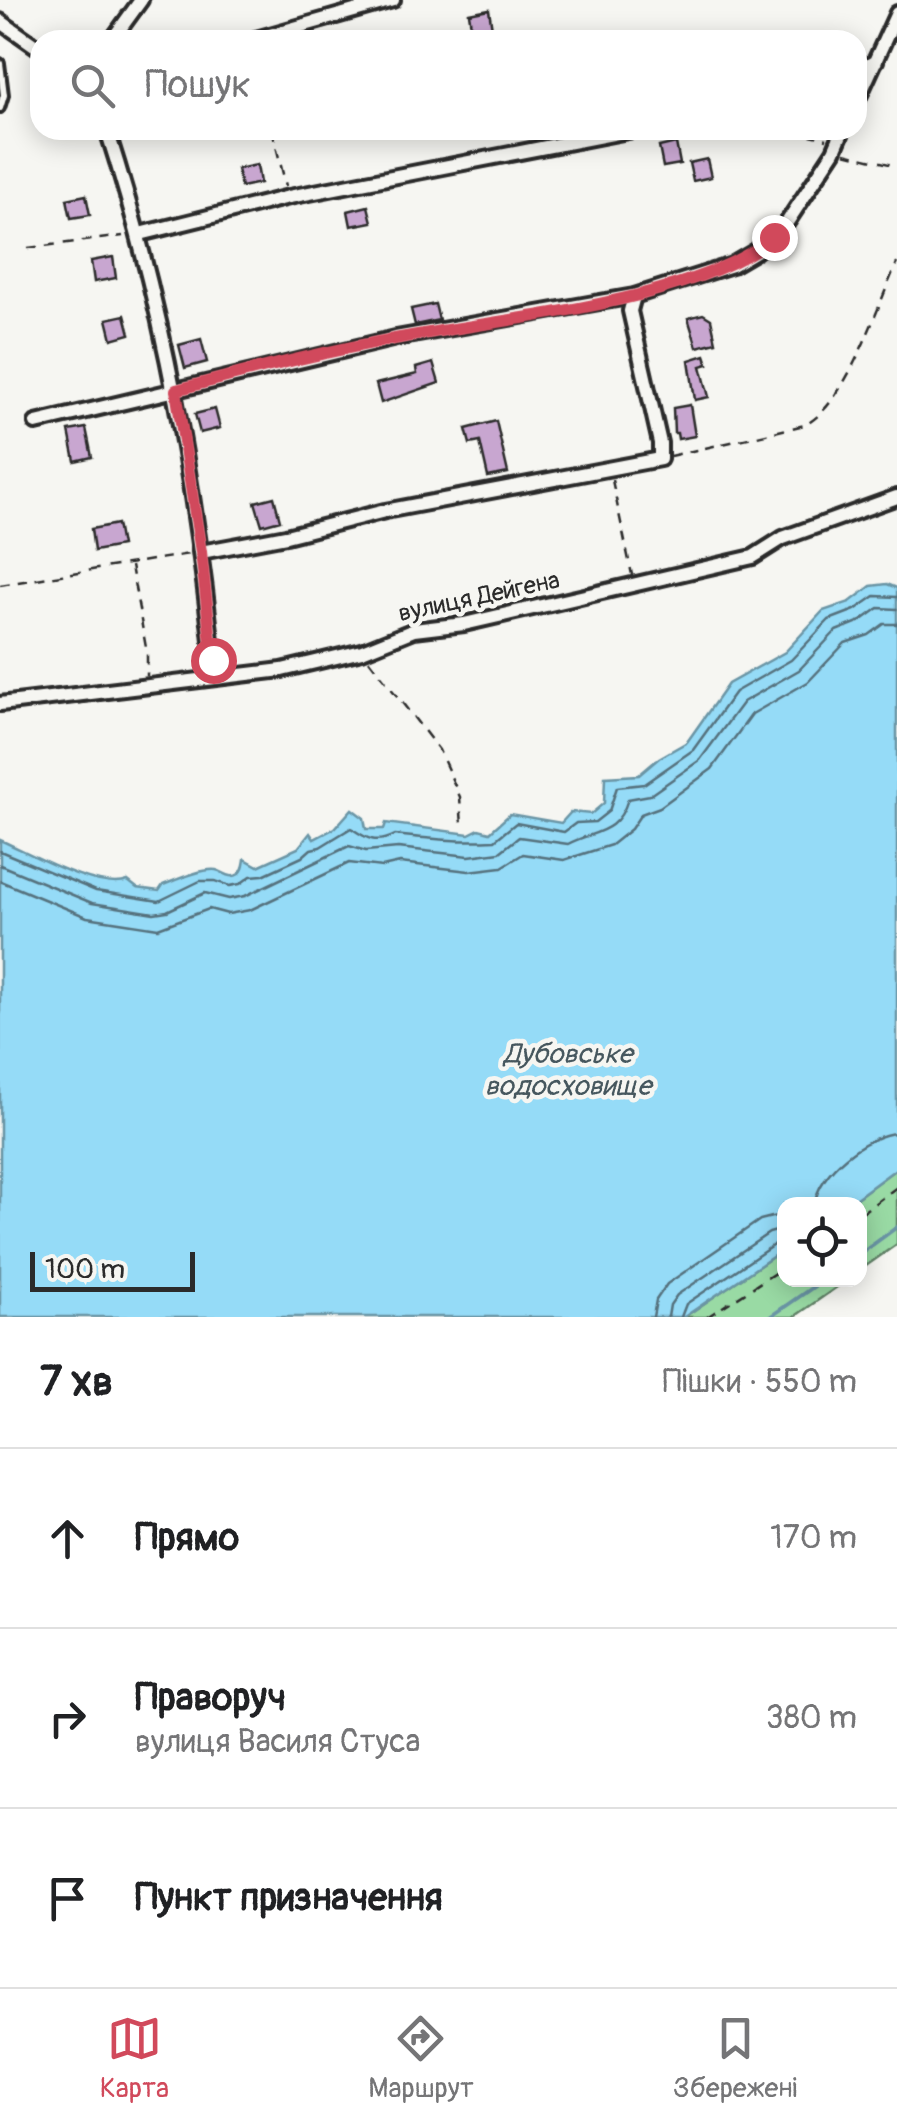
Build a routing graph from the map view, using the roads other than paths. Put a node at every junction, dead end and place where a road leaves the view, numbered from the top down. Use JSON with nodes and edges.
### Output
{"nodes":[{"id":1,"x":141,"y":0,"type":"edge"},
{"id":2,"x":392,"y":0,"type":"edge"},
{"id":3,"x":897,"y":13,"type":"edge"},
{"id":4,"x":0,"y":20,"type":"edge"},
{"id":5,"x":119,"y":30,"type":"edge"},
{"id":6,"x":287,"y":30,"type":"edge"},
{"id":7,"x":30,"y":42,"type":"edge"},
{"id":8,"x":876,"y":61,"type":"junction"},
{"id":9,"x":0,"y":63,"type":"edge"},
{"id":10,"x":867,"y":66,"type":"edge"},
{"id":11,"x":867,"y":80,"type":"edge"},
{"id":12,"x":0,"y":108,"type":"edge"},
{"id":13,"x":110,"y":140,"type":"edge"},
{"id":14,"x":583,"y":140,"type":"edge"},
{"id":15,"x":839,"y":141,"type":"edge"},
{"id":16,"x":140,"y":234,"type":"junction"},
{"id":17,"x":634,"y":296,"type":"junction"},
{"id":18,"x":176,"y":390,"type":"junction"},
{"id":19,"x":36,"y":423,"type":"dead end"},
{"id":20,"x":897,"y":498,"type":"edge"},
{"id":21,"x":201,"y":552,"type":"junction"},
{"id":22,"x":215,"y":678,"type":"junction"},
{"id":23,"x":0,"y":704,"type":"edge"}],
"edges":[{"from":1,"to":5,"type":"street"},
{"from":2,"to":6,"type":"street"},
{"from":3,"to":8,"type":"street"},
{"from":4,"to":7,"type":"street"},
{"from":8,"to":10,"type":"street"},
{"from":8,"to":11,"type":"street"},
{"from":9,"to":12,"type":"lane"},
{"from":13,"to":16,"type":"street"},
{"from":14,"to":16,"type":"street"},
{"from":15,"to":17,"type":"street"},
{"from":16,"to":18,"type":"street"},
{"from":17,"to":18,"type":"street"},
{"from":17,"to":21,"type":"street"},
{"from":18,"to":19,"type":"street"},
{"from":18,"to":21,"type":"street"},
{"from":20,"to":22,"type":"street","name":"вулиця Дейгена"},
{"from":21,"to":22,"type":"street"},
{"from":22,"to":23,"type":"street","name":"вулиця Дейгена"}]}
